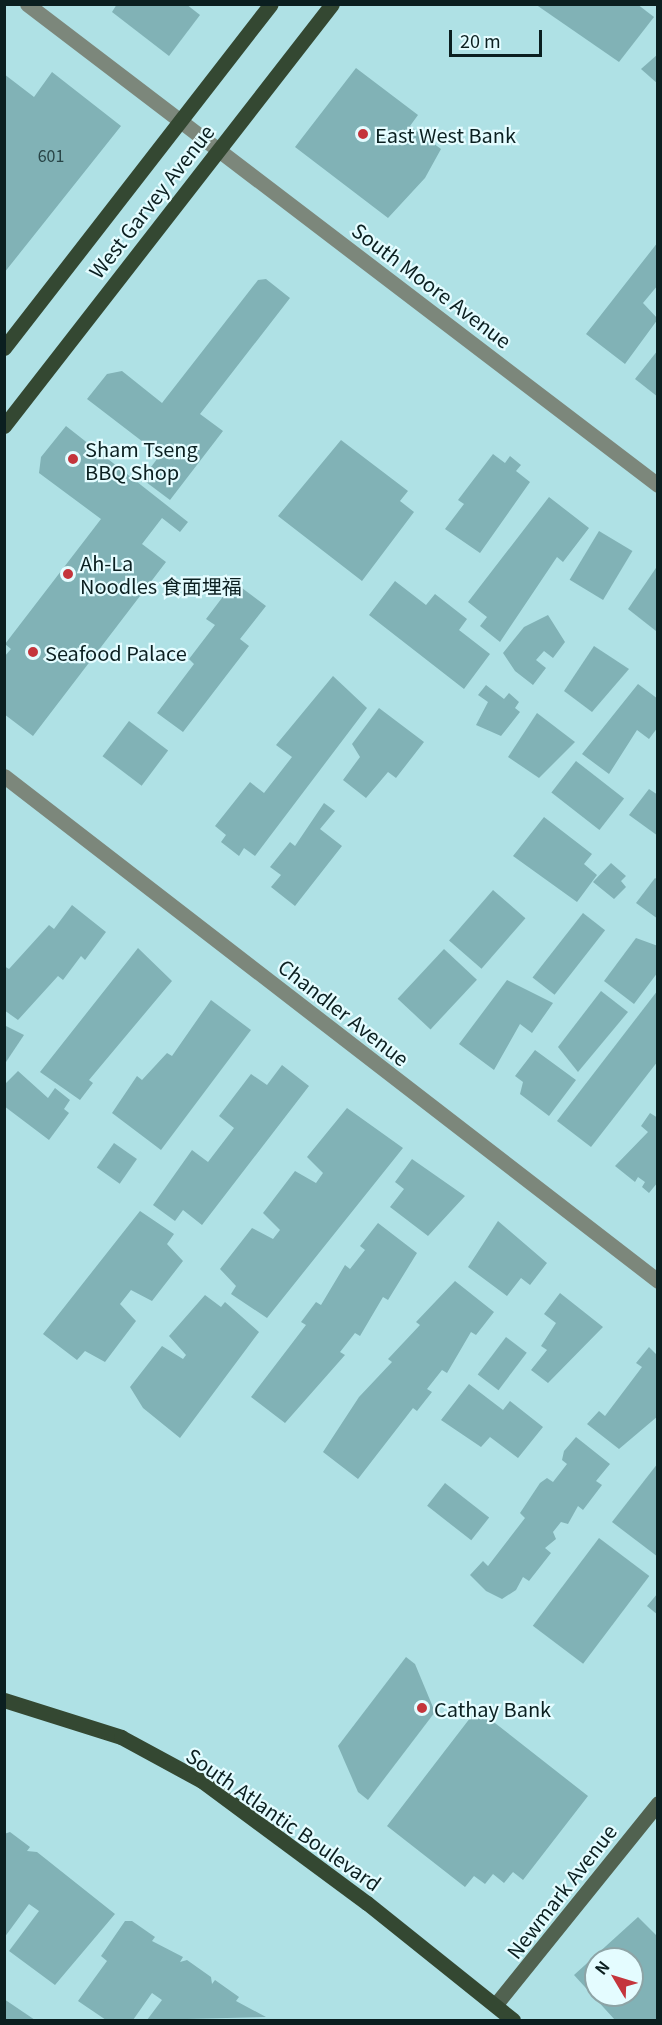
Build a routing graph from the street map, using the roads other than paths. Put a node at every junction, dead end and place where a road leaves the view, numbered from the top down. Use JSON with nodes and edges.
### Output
{"nodes":[{"id":1,"x":27,"y":4,"type":"edge"},
{"id":2,"x":271,"y":4,"type":"edge"},
{"id":3,"x":332,"y":4,"type":"edge"},
{"id":4,"x":180,"y":120,"type":"junction"},
{"id":5,"x":218,"y":149,"type":"junction"},
{"id":6,"x":4,"y":348,"type":"edge"},
{"id":7,"x":4,"y":426,"type":"edge"},
{"id":8,"x":657,"y":484,"type":"edge"},
{"id":9,"x":4,"y":776,"type":"edge"},
{"id":10,"x":657,"y":1281,"type":"edge"},
{"id":11,"x":4,"y":1700,"type":"edge"},
{"id":12,"x":657,"y":1803,"type":"edge"},
{"id":13,"x":496,"y":2004,"type":"junction"},
{"id":14,"x":513,"y":2020,"type":"edge"}],
"edges":[{"from":1,"to":4,"type":"street","name":"South Moore Avenue"},
{"from":2,"to":4,"type":"main road","name":"West Garvey Avenue"},
{"from":3,"to":5,"type":"main road","name":"West Garvey Avenue"},
{"from":4,"to":5,"type":"street","name":"South Moore Avenue"},
{"from":4,"to":6,"type":"main road","name":"West Garvey Avenue"},
{"from":5,"to":7,"type":"main road","name":"West Garvey Avenue"},
{"from":5,"to":8,"type":"street","name":"South Moore Avenue"},
{"from":9,"to":10,"type":"street","name":"Chandler Avenue"},
{"from":11,"to":13,"type":"main road","name":"South Atlantic Boulevard"},
{"from":12,"to":13,"type":"street","name":"Newmark Avenue"},
{"from":13,"to":14,"type":"main road","name":"South Atlantic Boulevard"}]}
